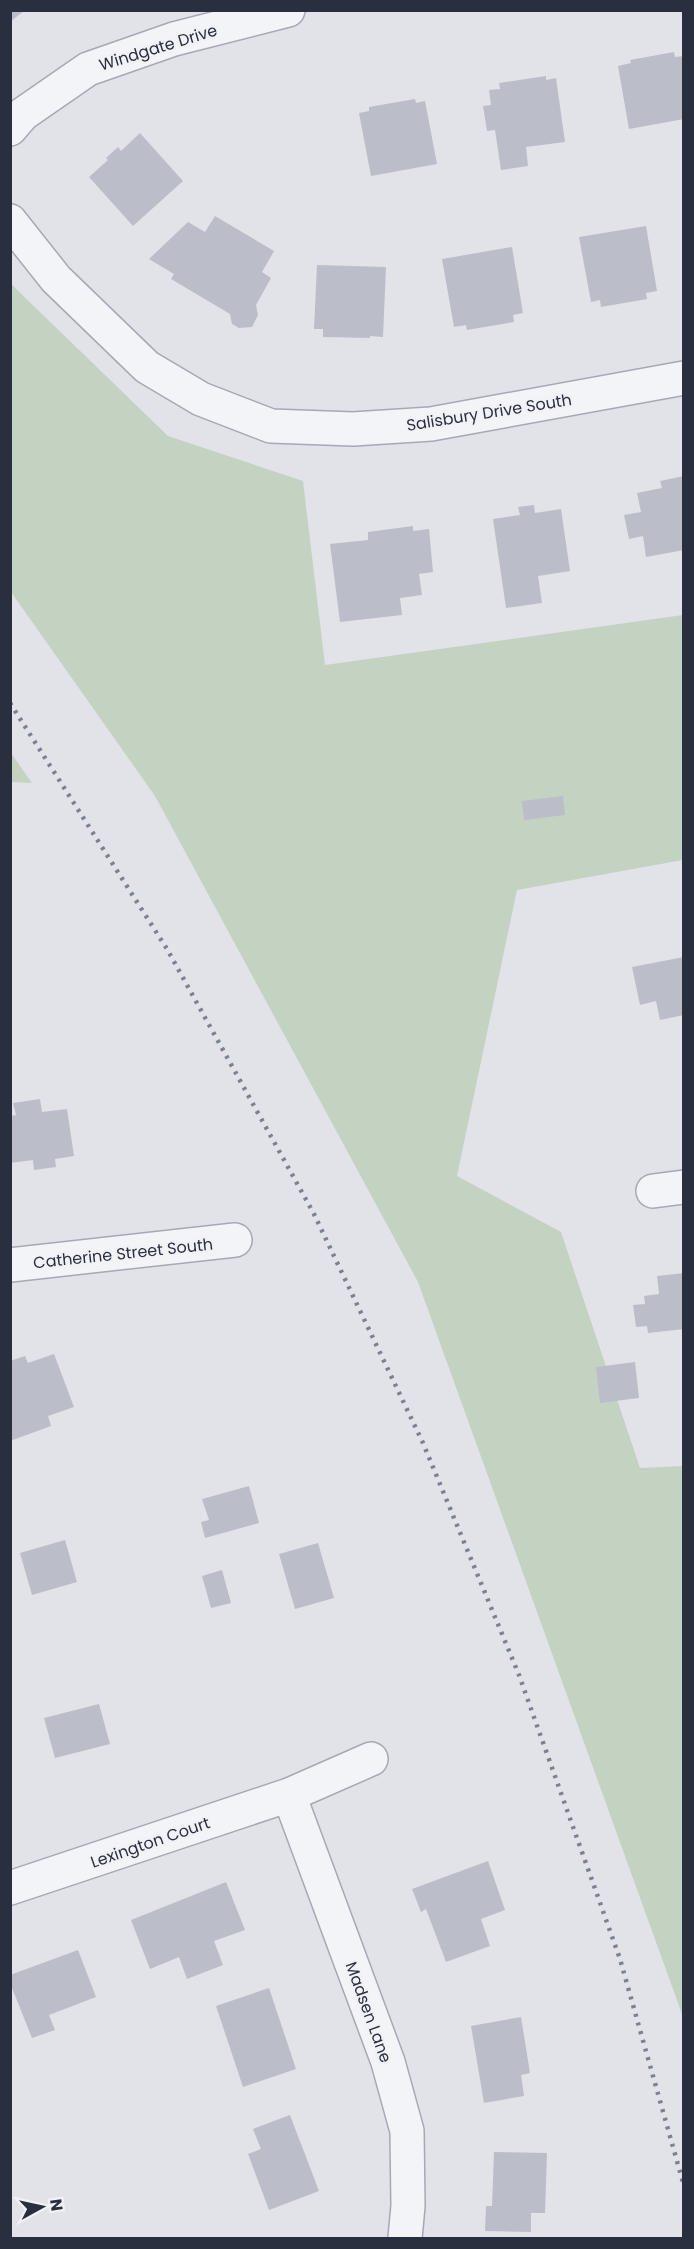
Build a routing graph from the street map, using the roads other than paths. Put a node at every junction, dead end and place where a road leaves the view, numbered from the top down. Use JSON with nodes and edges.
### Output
{"nodes":[{"id":1,"x":288,"y":10,"type":"edge"},
{"id":2,"x":10,"y":129,"type":"edge"},
{"id":3,"x":10,"y":221,"type":"edge"},
{"id":4,"x":684,"y":378,"type":"edge"},
{"id":5,"x":235,"y":1240,"type":"dead end"},
{"id":6,"x":10,"y":1265,"type":"edge"},
{"id":7,"x":371,"y":1759,"type":"dead end"},
{"id":8,"x":290,"y":1795,"type":"junction"},
{"id":9,"x":10,"y":1888,"type":"edge"},
{"id":10,"x":405,"y":2238,"type":"edge"}],
"edges":[{"from":1,"to":2,"type":"street","name":"Windgate Drive"},
{"from":3,"to":4,"type":"street","name":"Salisbury Drive South"},
{"from":5,"to":6,"type":"street","name":"Catherine Street South"},
{"from":7,"to":8,"type":"street","name":"Lexington Court"},
{"from":8,"to":9,"type":"street","name":"Lexington Court"},
{"from":8,"to":10,"type":"street","name":"Madsen Lane"}]}
